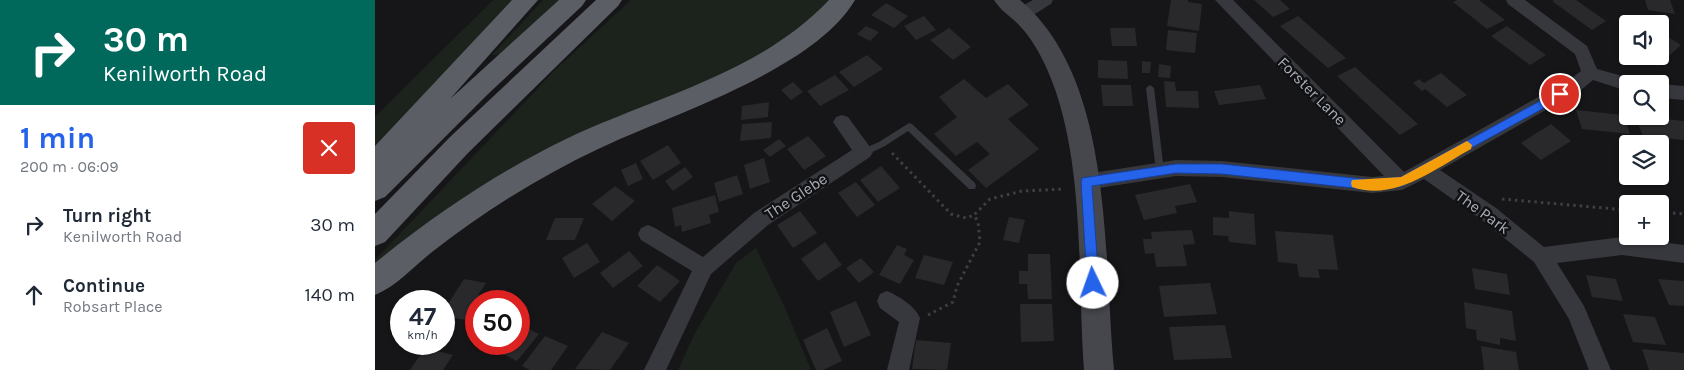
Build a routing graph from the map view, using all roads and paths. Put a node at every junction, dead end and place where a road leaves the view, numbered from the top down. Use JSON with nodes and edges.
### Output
{"nodes":[{"id":1,"x":526,"y":0,"type":"edge"},
{"id":2,"x":574,"y":0,"type":"edge"},
{"id":3,"x":610,"y":0,"type":"edge"},
{"id":4,"x":843,"y":0,"type":"edge"},
{"id":5,"x":1045,"y":0,"type":"edge"},
{"id":6,"x":1223,"y":0,"type":"edge"},
{"id":7,"x":1514,"y":0,"type":"edge"},
{"id":8,"x":1013,"y":7,"type":"edge"},
{"id":9,"x":1590,"y":73,"type":"junction"},
{"id":10,"x":1619,"y":82,"type":"edge"},
{"id":11,"x":1150,"y":88,"type":"dead end"},
{"id":12,"x":1669,"y":92,"type":"edge"},
{"id":13,"x":1684,"y":93,"type":"edge"},
{"id":14,"x":842,"y":122,"type":"dead end"},
{"id":15,"x":882,"y":144,"type":"junction"},
{"id":16,"x":864,"y":152,"type":"junction"},
{"id":17,"x":375,"y":164,"type":"edge"},
{"id":18,"x":1424,"y":169,"type":"junction"},
{"id":19,"x":1159,"y":172,"type":"junction"},
{"id":20,"x":1402,"y":182,"type":"junction"},
{"id":21,"x":1087,"y":185,"type":"junction"},
{"id":22,"x":972,"y":186,"type":"dead end"},
{"id":23,"x":375,"y":189,"type":"edge"},
{"id":24,"x":1492,"y":198,"type":"dead end"},
{"id":25,"x":1619,"y":209,"type":"edge"},
{"id":26,"x":1669,"y":213,"type":"edge"},
{"id":27,"x":1684,"y":214,"type":"edge"},
{"id":28,"x":974,"y":215,"type":"junction"},
{"id":29,"x":375,"y":233,"type":"edge"},
{"id":30,"x":648,"y":234,"type":"dead end"},
{"id":31,"x":1684,"y":254,"type":"edge"},
{"id":32,"x":1541,"y":256,"type":"junction"},
{"id":33,"x":704,"y":268,"type":"junction"},
{"id":34,"x":375,"y":281,"type":"edge"},
{"id":35,"x":887,"y":301,"type":"dead end"},
{"id":36,"x":911,"y":318,"type":"junction"},
{"id":37,"x":655,"y":370,"type":"edge"},
{"id":38,"x":898,"y":370,"type":"edge"},
{"id":39,"x":1099,"y":370,"type":"edge"},
{"id":40,"x":1600,"y":370,"type":"edge"}],
"edges":[{"from":1,"to":17,"type":"highway"},
{"from":2,"to":23,"type":"highway"},
{"from":3,"to":29,"type":"highway"},
{"from":4,"to":34,"type":"highway"},
{"from":5,"to":8,"type":"street"},
{"from":6,"to":20,"type":"street","name":"Forster Lane"},
{"from":7,"to":9,"type":"street"},
{"from":8,"to":21,"type":"main road"},
{"from":9,"to":10,"type":"street"},
{"from":9,"to":18,"type":"street"},
{"from":11,"to":19,"type":"lane"},
{"from":12,"to":13,"type":"street"},
{"from":14,"to":16,"type":"street"},
{"from":15,"to":16,"type":"lane"},
{"from":15,"to":22,"type":"lane"},
{"from":15,"to":28,"type":"path"},
{"from":16,"to":33,"type":"street","name":"The Glebe"},
{"from":18,"to":20,"type":"street"},
{"from":18,"to":32,"type":"street","name":"The Park"},
{"from":19,"to":20,"type":"street"},
{"from":19,"to":21,"type":"street"},
{"from":21,"to":28,"type":"path"},
{"from":21,"to":39,"type":"main road"},
{"from":24,"to":25,"type":"path"},
{"from":26,"to":27,"type":"path"},
{"from":28,"to":36,"type":"path"},
{"from":30,"to":33,"type":"street"},
{"from":31,"to":32,"type":"street"},
{"from":32,"to":40,"type":"street","name":"The Park"},
{"from":33,"to":37,"type":"street","name":"The Glebe"},
{"from":35,"to":36,"type":"street"},
{"from":36,"to":38,"type":"street"}]}
